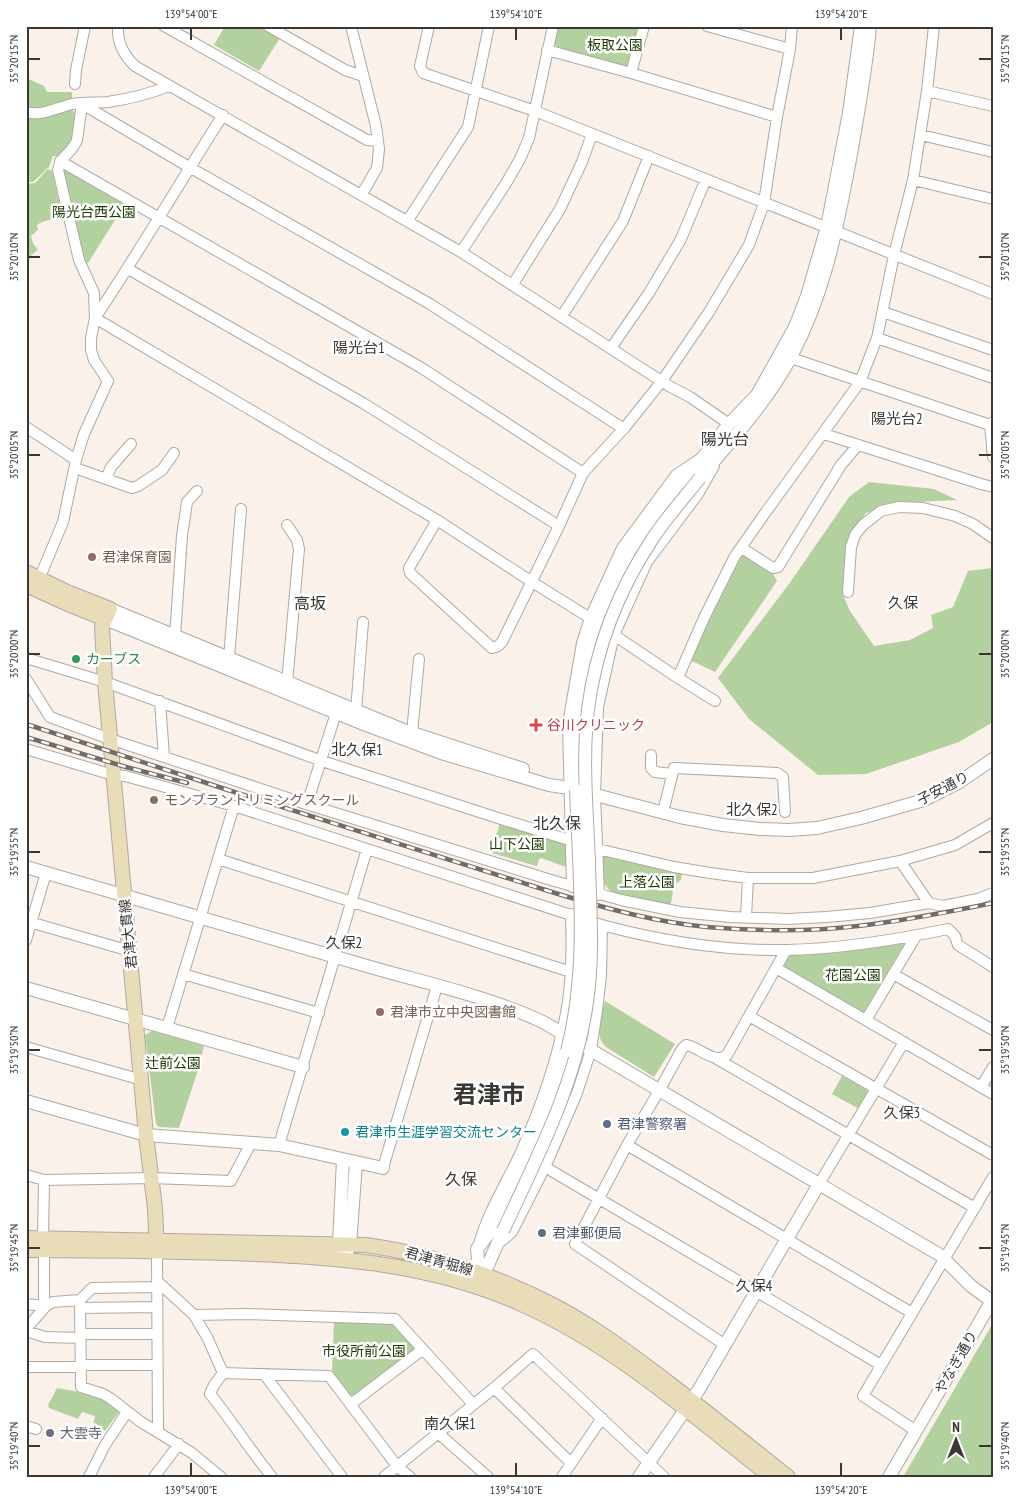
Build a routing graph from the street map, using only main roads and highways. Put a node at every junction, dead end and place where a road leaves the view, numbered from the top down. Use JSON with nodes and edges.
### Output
{"nodes":[{"id":1,"x":26,"y":572,"type":"edge"},
{"id":2,"x":33,"y":584,"type":"edge"},
{"id":3,"x":26,"y":1238,"type":"edge"},
{"id":4,"x":44,"y":1244,"type":"junction"},
{"id":5,"x":156,"y":1246,"type":"junction"},
{"id":6,"x":26,"y":1250,"type":"edge"},
{"id":7,"x":689,"y":1405,"type":"junction"},
{"id":8,"x":771,"y":1477,"type":"edge"},
{"id":9,"x":788,"y":1477,"type":"edge"}],
"edges":[{"from":1,"to":2,"type":"main road"},
{"from":2,"to":5,"type":"main road","name":"君津大貫線"},
{"from":3,"to":4,"type":"main road","name":"君津青堀線"},
{"from":4,"to":5,"type":"main road","name":"君津青堀線"},
{"from":4,"to":6,"type":"main road","name":"君津青堀線"},
{"from":5,"to":7,"type":"main road","name":"君津青堀線"},
{"from":5,"to":7,"type":"main road","name":"君津青堀線"},
{"from":7,"to":8,"type":"main road","name":"君津青堀線"},
{"from":7,"to":9,"type":"main road","name":"君津青堀線"}]}
